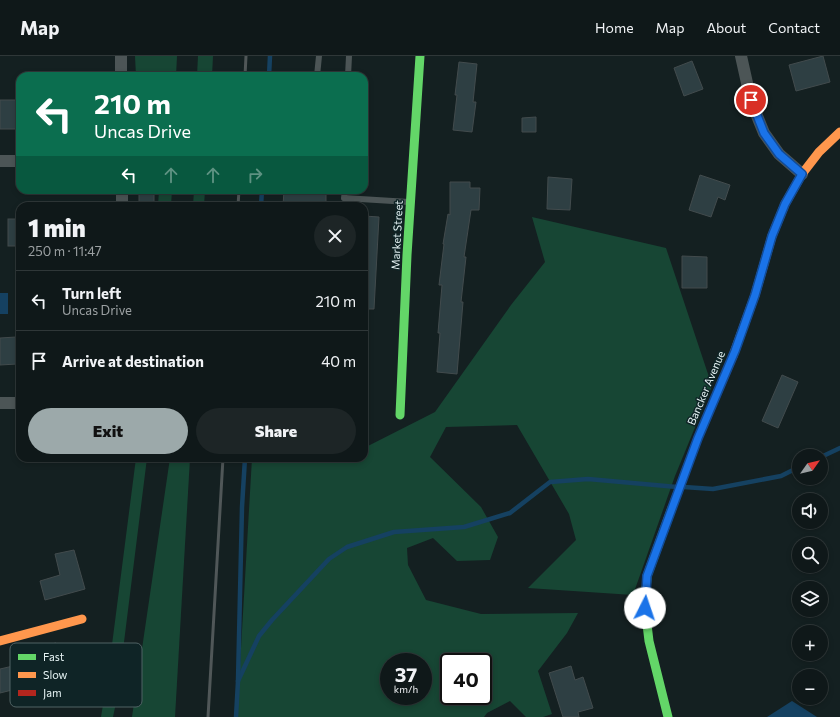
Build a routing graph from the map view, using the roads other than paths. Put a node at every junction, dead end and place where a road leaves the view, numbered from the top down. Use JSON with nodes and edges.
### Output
{"nodes":[{"id":1,"x":121,"y":56,"type":"edge"},
{"id":2,"x":319,"y":56,"type":"edge"},
{"id":3,"x":349,"y":56,"type":"edge"},
{"id":4,"x":420,"y":56,"type":"edge"},
{"id":5,"x":741,"y":56,"type":"edge"},
{"id":6,"x":121,"y":72,"type":"edge"},
{"id":7,"x":317,"y":72,"type":"edge"},
{"id":8,"x":348,"y":72,"type":"edge"},
{"id":9,"x":840,"y":132,"type":"edge"},
{"id":10,"x":0,"y":161,"type":"edge"},
{"id":11,"x":16,"y":161,"type":"edge"},
{"id":12,"x":802,"y":174,"type":"junction"},
{"id":13,"x":344,"y":194,"type":"edge"},
{"id":14,"x":411,"y":202,"type":"junction"},
{"id":15,"x":0,"y":404,"type":"edge"},
{"id":16,"x":16,"y":404,"type":"edge"},
{"id":17,"x":400,"y":415,"type":"dead end"},
{"id":18,"x":82,"y":619,"type":"dead end"},
{"id":19,"x":0,"y":641,"type":"edge"},
{"id":20,"x":668,"y":717,"type":"edge"}],
"edges":[{"from":1,"to":6,"type":"street"},
{"from":2,"to":7,"type":"lane"},
{"from":3,"to":8,"type":"lane"},
{"from":4,"to":14,"type":"street","name":"Market Street"},
{"from":5,"to":12,"type":"street"},
{"from":9,"to":12,"type":"street","name":"Bancker Avenue"},
{"from":10,"to":11,"type":"street"},
{"from":12,"to":20,"type":"street","name":"Bancker Avenue"},
{"from":13,"to":14,"type":"lane"},
{"from":14,"to":17,"type":"street","name":"Market Street"},
{"from":15,"to":16,"type":"street"},
{"from":18,"to":19,"type":"street"}]}
